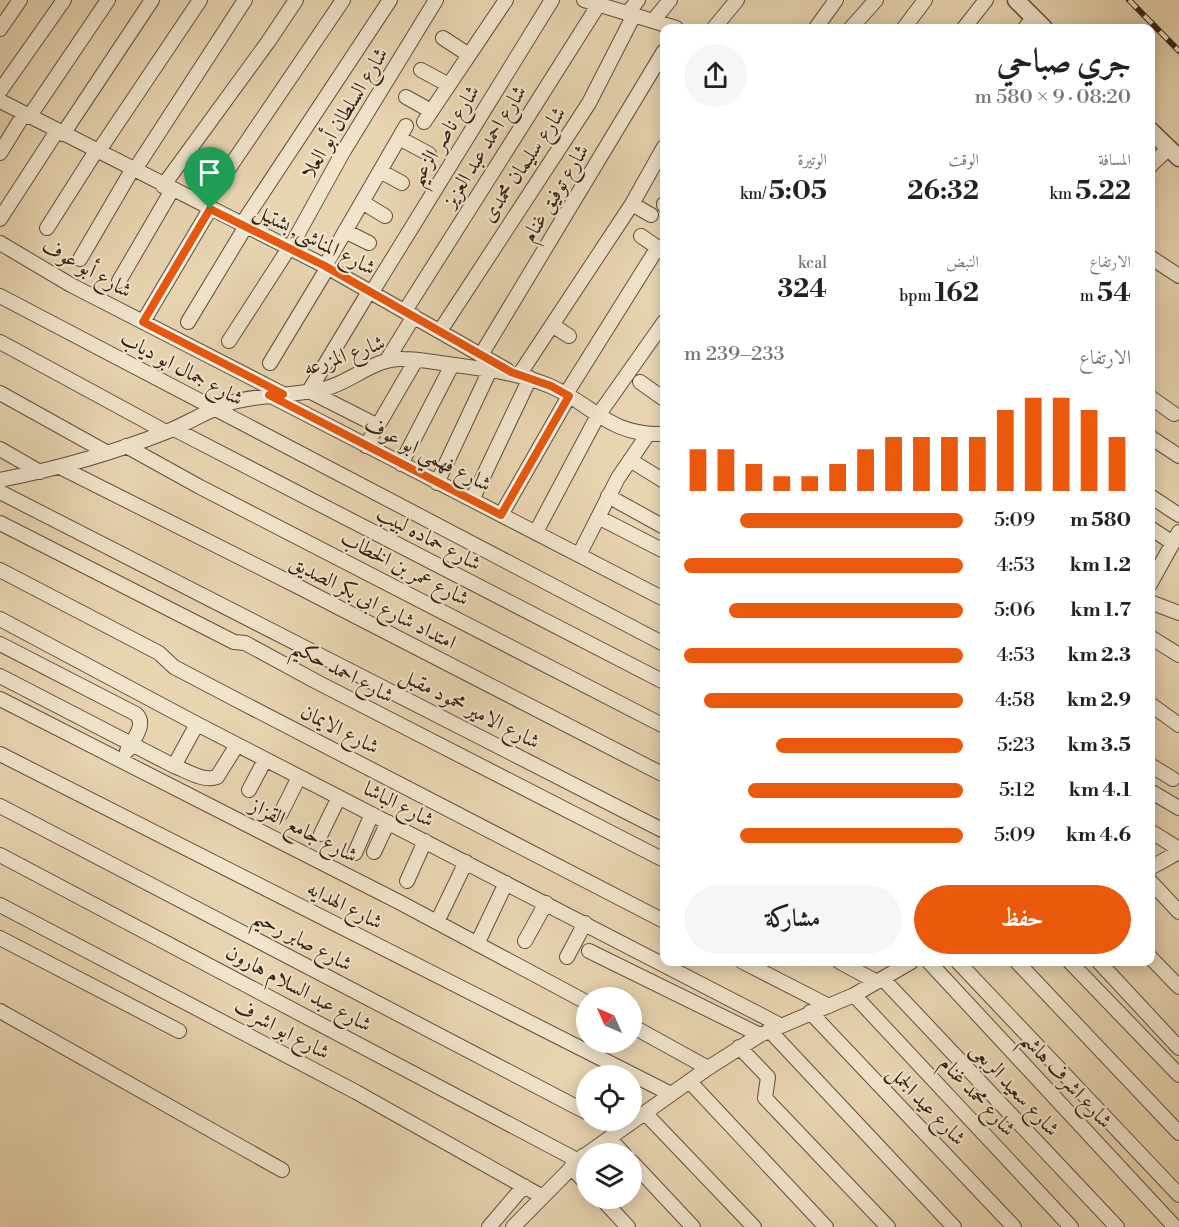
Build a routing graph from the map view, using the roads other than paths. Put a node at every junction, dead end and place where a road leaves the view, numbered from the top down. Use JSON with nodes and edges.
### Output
{"nodes":[{"id":1,"x":20,"y":0,"type":"edge"},
{"id":2,"x":64,"y":0,"type":"edge"},
{"id":3,"x":108,"y":0,"type":"edge"},
{"id":4,"x":152,"y":0,"type":"edge"},
{"id":5,"x":200,"y":0,"type":"edge"},
{"id":6,"x":245,"y":0,"type":"edge"},
{"id":7,"x":296,"y":0,"type":"edge"},
{"id":8,"x":343,"y":0,"type":"edge"},
{"id":9,"x":390,"y":0,"type":"edge"},
{"id":10,"x":436,"y":0,"type":"edge"},
{"id":11,"x":506,"y":0,"type":"edge"},
{"id":12,"x":552,"y":0,"type":"edge"},
{"id":13,"x":638,"y":0,"type":"edge"},
{"id":14,"x":670,"y":0,"type":"edge"},
{"id":15,"x":737,"y":0,"type":"edge"},
{"id":16,"x":836,"y":0,"type":"edge"},
{"id":17,"x":876,"y":0,"type":"edge"},
{"id":18,"x":925,"y":0,"type":"edge"},
{"id":19,"x":986,"y":0,"type":"edge"},
{"id":20,"x":1016,"y":0,"type":"edge"},
{"id":21,"x":591,"y":2,"type":"edge"},
{"id":22,"x":630,"y":15,"type":"junction"},
{"id":23,"x":653,"y":21,"type":"junction"},
{"id":24,"x":663,"y":24,"type":"edge"},
{"id":25,"x":717,"y":24,"type":"edge"},
{"id":26,"x":819,"y":24,"type":"edge"},
{"id":27,"x":855,"y":24,"type":"edge"},
{"id":28,"x":906,"y":24,"type":"edge"},
{"id":29,"x":966,"y":24,"type":"edge"},
{"id":30,"x":1033,"y":24,"type":"edge"},
{"id":31,"x":0,"y":29,"type":"edge"},
{"id":32,"x":443,"y":38,"type":"dead end"},
{"id":33,"x":469,"y":55,"type":"junction"},
{"id":34,"x":660,"y":58,"type":"edge"},
{"id":35,"x":421,"y":70,"type":"dead end"},
{"id":36,"x":449,"y":85,"type":"junction"},
{"id":37,"x":0,"y":91,"type":"edge"},
{"id":38,"x":406,"y":98,"type":"dead end"},
{"id":39,"x":0,"y":101,"type":"edge"},
{"id":40,"x":27,"y":115,"type":"junction"},
{"id":41,"x":60,"y":133,"type":"junction"},
{"id":42,"x":1155,"y":135,"type":"edge"},
{"id":43,"x":97,"y":152,"type":"junction"},
{"id":44,"x":0,"y":153,"type":"edge"},
{"id":45,"x":1174,"y":153,"type":"edge"},
{"id":46,"x":429,"y":154,"type":"dead end"},
{"id":47,"x":660,"y":154,"type":"edge"},
{"id":48,"x":1155,"y":163,"type":"edge"},
{"id":49,"x":133,"y":170,"type":"junction"},
{"id":50,"x":380,"y":171,"type":"junction"},
{"id":51,"x":402,"y":183,"type":"dead end"},
{"id":52,"x":167,"y":188,"type":"junction"},
{"id":53,"x":362,"y":202,"type":"junction"},
{"id":54,"x":632,"y":204,"type":"junction"},
{"id":55,"x":207,"y":207,"type":"junction"},
{"id":56,"x":651,"y":214,"type":"dead end"},
{"id":57,"x":385,"y":216,"type":"dead end"},
{"id":58,"x":0,"y":219,"type":"edge"},
{"id":59,"x":244,"y":225,"type":"junction"},
{"id":60,"x":47,"y":228,"type":"dead end"},
{"id":61,"x":345,"y":231,"type":"junction"},
{"id":62,"x":641,"y":236,"type":"dead end"},
{"id":63,"x":0,"y":243,"type":"edge"},
{"id":64,"x":369,"y":243,"type":"dead end"},
{"id":65,"x":289,"y":248,"type":"junction"},
{"id":66,"x":660,"y":249,"type":"edge"},
{"id":67,"x":660,"y":252,"type":"edge"},
{"id":68,"x":80,"y":259,"type":"dead end"},
{"id":69,"x":1155,"y":260,"type":"edge"},
{"id":70,"x":326,"y":267,"type":"junction"},
{"id":71,"x":1179,"y":276,"type":"edge"},
{"id":72,"x":118,"y":281,"type":"dead end"},
{"id":73,"x":371,"y":291,"type":"junction"},
{"id":74,"x":0,"y":296,"type":"edge"},
{"id":75,"x":409,"y":313,"type":"junction"},
{"id":76,"x":143,"y":322,"type":"junction"},
{"id":77,"x":188,"y":322,"type":"dead end"},
{"id":78,"x":552,"y":325,"type":"junction"},
{"id":79,"x":660,"y":328,"type":"edge"},
{"id":80,"x":440,"y":331,"type":"junction"},
{"id":81,"x":569,"y":336,"type":"dead end"},
{"id":82,"x":228,"y":341,"type":"dead end"},
{"id":83,"x":0,"y":342,"type":"edge"},
{"id":84,"x":482,"y":355,"type":"junction"},
{"id":85,"x":387,"y":360,"type":"junction"},
{"id":86,"x":416,"y":360,"type":"junction"},
{"id":87,"x":270,"y":363,"type":"dead end"},
{"id":88,"x":452,"y":365,"type":"junction"},
{"id":89,"x":490,"y":370,"type":"junction"},
{"id":90,"x":520,"y":375,"type":"junction"},
{"id":91,"x":640,"y":382,"type":"dead end"},
{"id":92,"x":309,"y":391,"type":"junction"},
{"id":93,"x":0,"y":393,"type":"edge"},
{"id":94,"x":283,"y":394,"type":"junction"},
{"id":95,"x":269,"y":395,"type":"junction"},
{"id":96,"x":567,"y":395,"type":"junction"},
{"id":97,"x":660,"y":396,"type":"edge"},
{"id":98,"x":1155,"y":401,"type":"edge"},
{"id":99,"x":214,"y":409,"type":"junction"},
{"id":100,"x":1174,"y":414,"type":"dead end"},
{"id":101,"x":597,"y":417,"type":"junction"},
{"id":102,"x":378,"y":426,"type":"junction"},
{"id":103,"x":170,"y":430,"type":"junction"},
{"id":104,"x":648,"y":434,"type":"junction"},
{"id":105,"x":660,"y":434,"type":"edge"},
{"id":106,"x":1155,"y":440,"type":"edge"},
{"id":107,"x":126,"y":446,"type":"junction"},
{"id":108,"x":366,"y":446,"type":"junction"},
{"id":109,"x":0,"y":449,"type":"edge"},
{"id":110,"x":106,"y":453,"type":"junction"},
{"id":111,"x":1179,"y":456,"type":"edge"},
{"id":112,"x":630,"y":460,"type":"junction"},
{"id":113,"x":401,"y":465,"type":"junction"},
{"id":114,"x":60,"y":467,"type":"junction"},
{"id":115,"x":40,"y":472,"type":"junction"},
{"id":116,"x":660,"y":479,"type":"edge"},
{"id":117,"x":0,"y":480,"type":"edge"},
{"id":118,"x":437,"y":483,"type":"junction"},
{"id":119,"x":0,"y":492,"type":"edge"},
{"id":120,"x":608,"y":496,"type":"junction"},
{"id":121,"x":1155,"y":499,"type":"edge"},
{"id":122,"x":472,"y":500,"type":"junction"},
{"id":123,"x":501,"y":515,"type":"junction"},
{"id":124,"x":1179,"y":515,"type":"edge"},
{"id":125,"x":598,"y":517,"type":"junction"},
{"id":126,"x":0,"y":523,"type":"edge"},
{"id":127,"x":660,"y":525,"type":"edge"},
{"id":128,"x":1155,"y":530,"type":"edge"},
{"id":129,"x":536,"y":532,"type":"junction"},
{"id":130,"x":1176,"y":537,"type":"edge"},
{"id":131,"x":660,"y":550,"type":"edge"},
{"id":132,"x":579,"y":555,"type":"junction"},
{"id":133,"x":1172,"y":559,"type":"edge"},
{"id":134,"x":0,"y":570,"type":"edge"},
{"id":135,"x":1155,"y":576,"type":"edge"},
{"id":136,"x":660,"y":597,"type":"edge"},
{"id":137,"x":1155,"y":604,"type":"edge"},
{"id":138,"x":1179,"y":613,"type":"edge"},
{"id":139,"x":0,"y":619,"type":"edge"},
{"id":140,"x":1155,"y":639,"type":"edge"},
{"id":141,"x":660,"y":642,"type":"edge"},
{"id":142,"x":0,"y":644,"type":"edge"},
{"id":143,"x":1179,"y":655,"type":"edge"},
{"id":144,"x":0,"y":676,"type":"edge"},
{"id":145,"x":660,"y":680,"type":"edge"},
{"id":146,"x":0,"y":699,"type":"edge"},
{"id":147,"x":1155,"y":708,"type":"edge"},
{"id":148,"x":197,"y":724,"type":"junction"},
{"id":149,"x":660,"y":724,"type":"edge"},
{"id":150,"x":1179,"y":725,"type":"edge"},
{"id":151,"x":131,"y":744,"type":"junction"},
{"id":152,"x":237,"y":745,"type":"junction"},
{"id":153,"x":0,"y":754,"type":"edge"},
{"id":154,"x":265,"y":760,"type":"junction"},
{"id":155,"x":122,"y":761,"type":"junction"},
{"id":156,"x":174,"y":766,"type":"junction"},
{"id":157,"x":1155,"y":768,"type":"edge"},
{"id":158,"x":660,"y":774,"type":"edge"},
{"id":159,"x":299,"y":777,"type":"junction"},
{"id":160,"x":1173,"y":779,"type":"dead end"},
{"id":161,"x":249,"y":790,"type":"dead end"},
{"id":162,"x":1155,"y":794,"type":"edge"},
{"id":163,"x":339,"y":797,"type":"junction"},
{"id":164,"x":0,"y":806,"type":"edge"},
{"id":165,"x":1179,"y":808,"type":"edge"},
{"id":166,"x":281,"y":813,"type":"dead end"},
{"id":167,"x":372,"y":814,"type":"junction"},
{"id":168,"x":388,"y":822,"type":"junction"},
{"id":169,"x":660,"y":829,"type":"edge"},
{"id":170,"x":321,"y":834,"type":"dead end"},
{"id":171,"x":1155,"y":834,"type":"edge"},
{"id":172,"x":425,"y":841,"type":"junction"},
{"id":173,"x":1179,"y":850,"type":"edge"},
{"id":174,"x":374,"y":852,"type":"dead end"},
{"id":175,"x":355,"y":853,"type":"dead end"},
{"id":176,"x":0,"y":855,"type":"edge"},
{"id":177,"x":660,"y":858,"type":"edge"},
{"id":178,"x":466,"y":862,"type":"junction"},
{"id":179,"x":1155,"y":865,"type":"edge"},
{"id":180,"x":407,"y":881,"type":"dead end"},
{"id":181,"x":506,"y":883,"type":"junction"},
{"id":182,"x":1155,"y":887,"type":"edge"},
{"id":183,"x":546,"y":903,"type":"junction"},
{"id":184,"x":0,"y":904,"type":"edge"},
{"id":185,"x":1179,"y":912,"type":"edge"},
{"id":186,"x":660,"y":919,"type":"edge"},
{"id":187,"x":437,"y":922,"type":"junction"},
{"id":188,"x":585,"y":923,"type":"junction"},
{"id":189,"x":0,"y":938,"type":"edge"},
{"id":190,"x":525,"y":941,"type":"dead end"},
{"id":191,"x":477,"y":944,"type":"junction"},
{"id":192,"x":589,"y":951,"type":"dead end"},
{"id":193,"x":644,"y":954,"type":"junction"},
{"id":194,"x":567,"y":957,"type":"dead end"},
{"id":195,"x":1155,"y":962,"type":"edge"},
{"id":196,"x":660,"y":964,"type":"edge"},
{"id":197,"x":664,"y":966,"type":"edge"},
{"id":198,"x":751,"y":966,"type":"edge"},
{"id":199,"x":849,"y":966,"type":"edge"},
{"id":200,"x":903,"y":966,"type":"edge"},
{"id":201,"x":933,"y":966,"type":"edge"},
{"id":202,"x":962,"y":966,"type":"edge"},
{"id":203,"x":1021,"y":966,"type":"edge"},
{"id":204,"x":1074,"y":966,"type":"edge"},
{"id":205,"x":1103,"y":966,"type":"edge"},
{"id":206,"x":633,"y":972,"type":"junction"},
{"id":207,"x":880,"y":980,"type":"junction"},
{"id":208,"x":1179,"y":987,"type":"edge"},
{"id":209,"x":854,"y":995,"type":"junction"},
{"id":210,"x":576,"y":997,"type":"edge"},
{"id":211,"x":829,"y":1006,"type":"junction"},
{"id":212,"x":0,"y":1011,"type":"edge"},
{"id":213,"x":810,"y":1012,"type":"junction"},
{"id":214,"x":770,"y":1030,"type":"junction"},
{"id":215,"x":179,"y":1031,"type":"dead end"},
{"id":216,"x":642,"y":1032,"type":"edge"},
{"id":217,"x":739,"y":1047,"type":"junction"},
{"id":218,"x":1179,"y":1048,"type":"edge"},
{"id":219,"x":708,"y":1068,"type":"junction"},
{"id":220,"x":1179,"y":1075,"type":"edge"},
{"id":221,"x":690,"y":1082,"type":"junction"},
{"id":222,"x":671,"y":1094,"type":"junction"},
{"id":223,"x":576,"y":1107,"type":"edge"},
{"id":224,"x":645,"y":1113,"type":"junction"},
{"id":225,"x":642,"y":1115,"type":"edge"},
{"id":226,"x":620,"y":1131,"type":"edge"},
{"id":227,"x":1179,"y":1133,"type":"edge"},
{"id":228,"x":609,"y":1138,"type":"junction"},
{"id":229,"x":602,"y":1143,"type":"edge"},
{"id":230,"x":614,"y":1143,"type":"edge"},
{"id":231,"x":576,"y":1156,"type":"edge"},
{"id":232,"x":576,"y":1162,"type":"edge"},
{"id":233,"x":282,"y":1170,"type":"dead end"},
{"id":234,"x":642,"y":1173,"type":"edge"},
{"id":235,"x":524,"y":1186,"type":"junction"},
{"id":236,"x":1179,"y":1195,"type":"edge"},
{"id":237,"x":541,"y":1196,"type":"junction"},
{"id":238,"x":611,"y":1209,"type":"edge"},
{"id":239,"x":520,"y":1224,"type":"edge"},
{"id":240,"x":489,"y":1227,"type":"edge"},
{"id":241,"x":628,"y":1227,"type":"edge"},
{"id":242,"x":693,"y":1227,"type":"edge"},
{"id":243,"x":754,"y":1227,"type":"edge"},
{"id":244,"x":826,"y":1227,"type":"edge"},
{"id":245,"x":888,"y":1227,"type":"edge"},
{"id":246,"x":954,"y":1227,"type":"edge"},
{"id":247,"x":1014,"y":1227,"type":"edge"},
{"id":248,"x":1071,"y":1227,"type":"edge"},
{"id":249,"x":1117,"y":1227,"type":"edge"},
{"id":250,"x":1175,"y":1227,"type":"edge"}],
"edges":[{"from":1,"to":31,"type":"street"},
{"from":2,"to":37,"type":"street"},
{"from":3,"to":40,"type":"street"},
{"from":4,"to":41,"type":"street"},
{"from":5,"to":43,"type":"street"},
{"from":6,"to":49,"type":"street"},
{"from":7,"to":52,"type":"street"},
{"from":8,"to":55,"type":"street"},
{"from":9,"to":59,"type":"street"},
{"from":10,"to":65,"type":"street","name":"شارع السلطان أبو العلا"},
{"from":11,"to":33,"type":"street"},
{"from":12,"to":73,"type":"street","name":"شارع ناصر الزعيم"},
{"from":13,"to":22,"type":"street","name":"شارع سليمان محمدى"},
{"from":14,"to":23,"type":"street"},
{"from":15,"to":25,"type":"street"},
{"from":16,"to":26,"type":"street"},
{"from":17,"to":27,"type":"street"},
{"from":18,"to":28,"type":"street"},
{"from":19,"to":29,"type":"street"},
{"from":20,"to":30,"type":"street"},
{"from":21,"to":22,"type":"street"},
{"from":21,"to":75,"type":"street","name":"شارع احمد عبد العزيز"},
{"from":22,"to":23,"type":"street"},
{"from":22,"to":80,"type":"street","name":"شارع سليمان محمدى"},
{"from":23,"to":24,"type":"street"},
{"from":32,"to":33,"type":"street"},
{"from":33,"to":36,"type":"street"},
{"from":34,"to":84,"type":"street","name":"شارع توفيق غنام"},
{"from":35,"to":36,"type":"street"},
{"from":36,"to":38,"type":"street"},
{"from":39,"to":40,"type":"street","name":"شارع المناشى, بشتيل"},
{"from":40,"to":41,"type":"street","name":"شارع المناشى, بشتيل"},
{"from":40,"to":44,"type":"street"},
{"from":41,"to":43,"type":"street","name":"شارع المناشى, بشتيل"},
{"from":41,"to":58,"type":"street"},
{"from":42,"to":45,"type":"street"},
{"from":43,"to":49,"type":"street","name":"شارع المناشى, بشتيل"},
{"from":43,"to":60,"type":"street"},
{"from":45,"to":48,"type":"street"},
{"from":46,"to":50,"type":"street"},
{"from":47,"to":54,"type":"street"},
{"from":49,"to":52,"type":"street","name":"شارع المناشى, بشتيل"},
{"from":49,"to":68,"type":"street"},
{"from":50,"to":51,"type":"street"},
{"from":50,"to":53,"type":"street"},
{"from":52,"to":55,"type":"street","name":"شارع المناشى, بشتيل"},
{"from":52,"to":72,"type":"street"},
{"from":53,"to":57,"type":"street"},
{"from":53,"to":61,"type":"street"},
{"from":54,"to":56,"type":"street"},
{"from":54,"to":78,"type":"street"},
{"from":55,"to":59,"type":"street","name":"شارع المناشى, بشتيل"},
{"from":55,"to":76,"type":"street"},
{"from":59,"to":65,"type":"street","name":"شارع المناشى, بشتيل"},
{"from":59,"to":77,"type":"street"},
{"from":61,"to":64,"type":"street"},
{"from":61,"to":70,"type":"street"},
{"from":62,"to":66,"type":"street"},
{"from":63,"to":76,"type":"street","name":"شارع أبو عوف"},
{"from":65,"to":70,"type":"street","name":"شارع المناشى, بشتيل"},
{"from":65,"to":82,"type":"street","name":"شارع السلطان أبو العلا"},
{"from":67,"to":96,"type":"street"},
{"from":69,"to":71,"type":"street"},
{"from":70,"to":73,"type":"street","name":"شارع المناشى, بشتيل"},
{"from":70,"to":87,"type":"street"},
{"from":73,"to":75,"type":"street","name":"شارع المناشى, بشتيل"},
{"from":73,"to":92,"type":"street","name":"شارع ناصر الزعيم"},
{"from":74,"to":99,"type":"street","name":"شارع جمال ابو دياب"},
{"from":75,"to":80,"type":"street","name":"شارع المناشى, بشتيل"},
{"from":75,"to":85,"type":"street","name":"شارع احمد عبد العزيز"},
{"from":76,"to":94,"type":"street","name":"شارع أبو عوف"},
{"from":78,"to":81,"type":"street"},
{"from":78,"to":90,"type":"street"},
{"from":79,"to":101,"type":"street"},
{"from":80,"to":84,"type":"street","name":"شارع المناشى, بشتيل"},
{"from":83,"to":103,"type":"street","name":"شارع حماده لبيب"},
{"from":84,"to":90,"type":"street","name":"شارع المناشى, بشتيل"},
{"from":85,"to":86,"type":"street","name":"شارع المزرعه"},
{"from":85,"to":92,"type":"street","name":"شارع المزرعه"},
{"from":86,"to":88,"type":"street","name":"شارع المزرعه"},
{"from":86,"to":102,"type":"street"},
{"from":88,"to":89,"type":"street","name":"شارع المزرعه"},
{"from":88,"to":113,"type":"street"},
{"from":89,"to":90,"type":"street","name":"شارع المزرعه"},
{"from":89,"to":118,"type":"street"},
{"from":90,"to":96,"type":"street","name":"شارع المزرعه"},
{"from":90,"to":122,"type":"street"},
{"from":91,"to":97,"type":"street"},
{"from":92,"to":94,"type":"street","name":"شارع المزرعه"},
{"from":92,"to":102,"type":"street"},
{"from":93,"to":110,"type":"street"},
{"from":94,"to":95,"type":"street","name":"شارع المزرعه"},
{"from":95,"to":99,"type":"street","name":"شارع المزرعه"},
{"from":95,"to":108,"type":"street","name":"شارع فهمي ابو عوف"},
{"from":96,"to":101,"type":"street","name":"شارع المزرعه"},
{"from":96,"to":123,"type":"street"},
{"from":98,"to":100,"type":"street"},
{"from":99,"to":103,"type":"street","name":"شارع المزرعه"},
{"from":99,"to":141,"type":"street","name":"شارع جمال ابو دياب"},
{"from":101,"to":104,"type":"street","name":"شارع المزرعه"},
{"from":101,"to":129,"type":"street"},
{"from":102,"to":108,"type":"street"},
{"from":103,"to":107,"type":"street","name":"شارع المزرعه"},
{"from":103,"to":145,"type":"street","name":"شارع حماده لبيب"},
{"from":104,"to":105,"type":"street","name":"شارع المزرعه"},
{"from":104,"to":112,"type":"street"},
{"from":106,"to":111,"type":"street"},
{"from":107,"to":110,"type":"street","name":"شارع المزرعه"},
{"from":107,"to":149,"type":"street","name":"شارع عمر بن الخطاب"},
{"from":108,"to":113,"type":"street","name":"شارع فهمي ابو عوف"},
{"from":109,"to":115,"type":"street"},
{"from":110,"to":114,"type":"street","name":"شارع المزرعه"},
{"from":112,"to":116,"type":"street"},
{"from":112,"to":120,"type":"street"},
{"from":113,"to":118,"type":"street","name":"شارع فهمي ابو عوف"},
{"from":114,"to":115,"type":"street","name":"شارع المزرعه"},
{"from":114,"to":158,"type":"street","name":"امتداد شارع ابى بكر الصديق"},
{"from":115,"to":117,"type":"street","name":"شارع المزرعه"},
{"from":118,"to":122,"type":"street","name":"شارع فهمي ابو عوف"},
{"from":119,"to":169,"type":"street","name":"شارع الامير محمود مقبل"},
{"from":120,"to":125,"type":"street"},
{"from":120,"to":127,"type":"street"},
{"from":121,"to":124,"type":"street"},
{"from":122,"to":123,"type":"street","name":"شارع فهمي ابو عوف"},
{"from":123,"to":129,"type":"street","name":"شارع فهمي ابو عوف"},
{"from":125,"to":131,"type":"street"},
{"from":125,"to":132,"type":"street"},
{"from":126,"to":177,"type":"street","name":"شارع احمد حكيم"},
{"from":128,"to":130,"type":"street"},
{"from":129,"to":132,"type":"street","name":"شارع فهمي ابو عوف"},
{"from":130,"to":133,"type":"street"},
{"from":132,"to":136,"type":"street","name":"شارع فهمي ابو عوف"},
{"from":133,"to":135,"type":"street"},
{"from":134,"to":186,"type":"street","name":"شارع الايمان"},
{"from":137,"to":138,"type":"street"},
{"from":139,"to":148,"type":"street","name":"شارع الباشا"},
{"from":140,"to":143,"type":"street"},
{"from":142,"to":151,"type":"street"},
{"from":144,"to":151,"type":"street"},
{"from":146,"to":155,"type":"street","name":"شارع جامع القزاز"},
{"from":147,"to":150,"type":"street"},
{"from":148,"to":152,"type":"street","name":"شارع الباشا"},
{"from":148,"to":156,"type":"street"},
{"from":151,"to":155,"type":"street"},
{"from":151,"to":156,"type":"street"},
{"from":152,"to":154,"type":"street","name":"شارع الباشا"},
{"from":152,"to":156,"type":"street"},
{"from":153,"to":222,"type":"street","name":"شارع الهدايه"},
{"from":154,"to":159,"type":"street","name":"شارع الباشا"},
{"from":154,"to":161,"type":"street"},
{"from":155,"to":187,"type":"street","name":"شارع جامع القزاز"},
{"from":157,"to":160,"type":"street"},
{"from":159,"to":163,"type":"street","name":"شارع الباشا"},
{"from":159,"to":166,"type":"street"},
{"from":162,"to":165,"type":"street"},
{"from":163,"to":167,"type":"street","name":"شارع الباشا"},
{"from":163,"to":170,"type":"street"},
{"from":164,"to":223,"type":"street","name":"شارع صابر رحيم"},
{"from":167,"to":168,"type":"street","name":"شارع الباشا"},
{"from":167,"to":175,"type":"street"},
{"from":168,"to":172,"type":"street","name":"شارع الباشا"},
{"from":168,"to":174,"type":"street"},
{"from":171,"to":173,"type":"street"},
{"from":172,"to":178,"type":"street","name":"شارع الباشا"},
{"from":172,"to":180,"type":"street"},
{"from":173,"to":179,"type":"street"},
{"from":176,"to":231,"type":"street","name":"شارع عبد السلام هارون"},
{"from":178,"to":181,"type":"street","name":"شارع الباشا"},
{"from":178,"to":187,"type":"street"},
{"from":181,"to":183,"type":"street","name":"شارع الباشا"},
{"from":181,"to":191,"type":"street"},
{"from":182,"to":185,"type":"street"},
{"from":183,"to":188,"type":"street","name":"شارع الباشا"},
{"from":183,"to":190,"type":"street"},
{"from":184,"to":235,"type":"street","name":"شارع ابو اشرف"},
{"from":187,"to":191,"type":"street","name":"شارع جامع القزاز"},
{"from":188,"to":193,"type":"street","name":"شارع الباشا"},
{"from":188,"to":194,"type":"street"},
{"from":189,"to":215,"type":"street"},
{"from":191,"to":210,"type":"street","name":"شارع جامع القزاز"},
{"from":192,"to":206,"type":"street"},
{"from":193,"to":196,"type":"street","name":"شارع الباشا"},
{"from":193,"to":206,"type":"street"},
{"from":195,"to":208,"type":"street"},
{"from":197,"to":214,"type":"street","name":"شارع الباشا"},
{"from":198,"to":211,"type":"street"},
{"from":199,"to":207,"type":"street","name":"شارع سعيد الربعى"},
{"from":200,"to":207,"type":"street"},
{"from":201,"to":250,"type":"street","name":"شارع اشرف هاشم"},
{"from":202,"to":236,"type":"street"},
{"from":203,"to":227,"type":"street"},
{"from":204,"to":220,"type":"street"},
{"from":205,"to":218,"type":"street"},
{"from":206,"to":214,"type":"street"},
{"from":207,"to":209,"type":"street"},
{"from":207,"to":249,"type":"street","name":"شارع سعيد الربعى"},
{"from":209,"to":211,"type":"street"},
{"from":209,"to":248,"type":"street","name":"شارع محمد غنام"},
{"from":211,"to":213,"type":"street"},
{"from":212,"to":233,"type":"street"},
{"from":213,"to":214,"type":"street"},
{"from":213,"to":247,"type":"street","name":"شارع عيد الجمل"},
{"from":214,"to":217,"type":"street"},
{"from":214,"to":246,"type":"street"},
{"from":216,"to":219,"type":"street"},
{"from":217,"to":219,"type":"street"},
{"from":217,"to":245,"type":"street"},
{"from":219,"to":221,"type":"street"},
{"from":221,"to":222,"type":"street"},
{"from":221,"to":244,"type":"street"},
{"from":222,"to":224,"type":"street"},
{"from":224,"to":225,"type":"street"},
{"from":224,"to":243,"type":"street"},
{"from":226,"to":228,"type":"street"},
{"from":228,"to":229,"type":"street"},
{"from":228,"to":230,"type":"street"},
{"from":232,"to":237,"type":"street"},
{"from":234,"to":242,"type":"street"},
{"from":235,"to":237,"type":"street","name":"شارع ابو اشرف"},
{"from":235,"to":240,"type":"street"},
{"from":237,"to":239,"type":"street"},
{"from":238,"to":241,"type":"street"}]}
